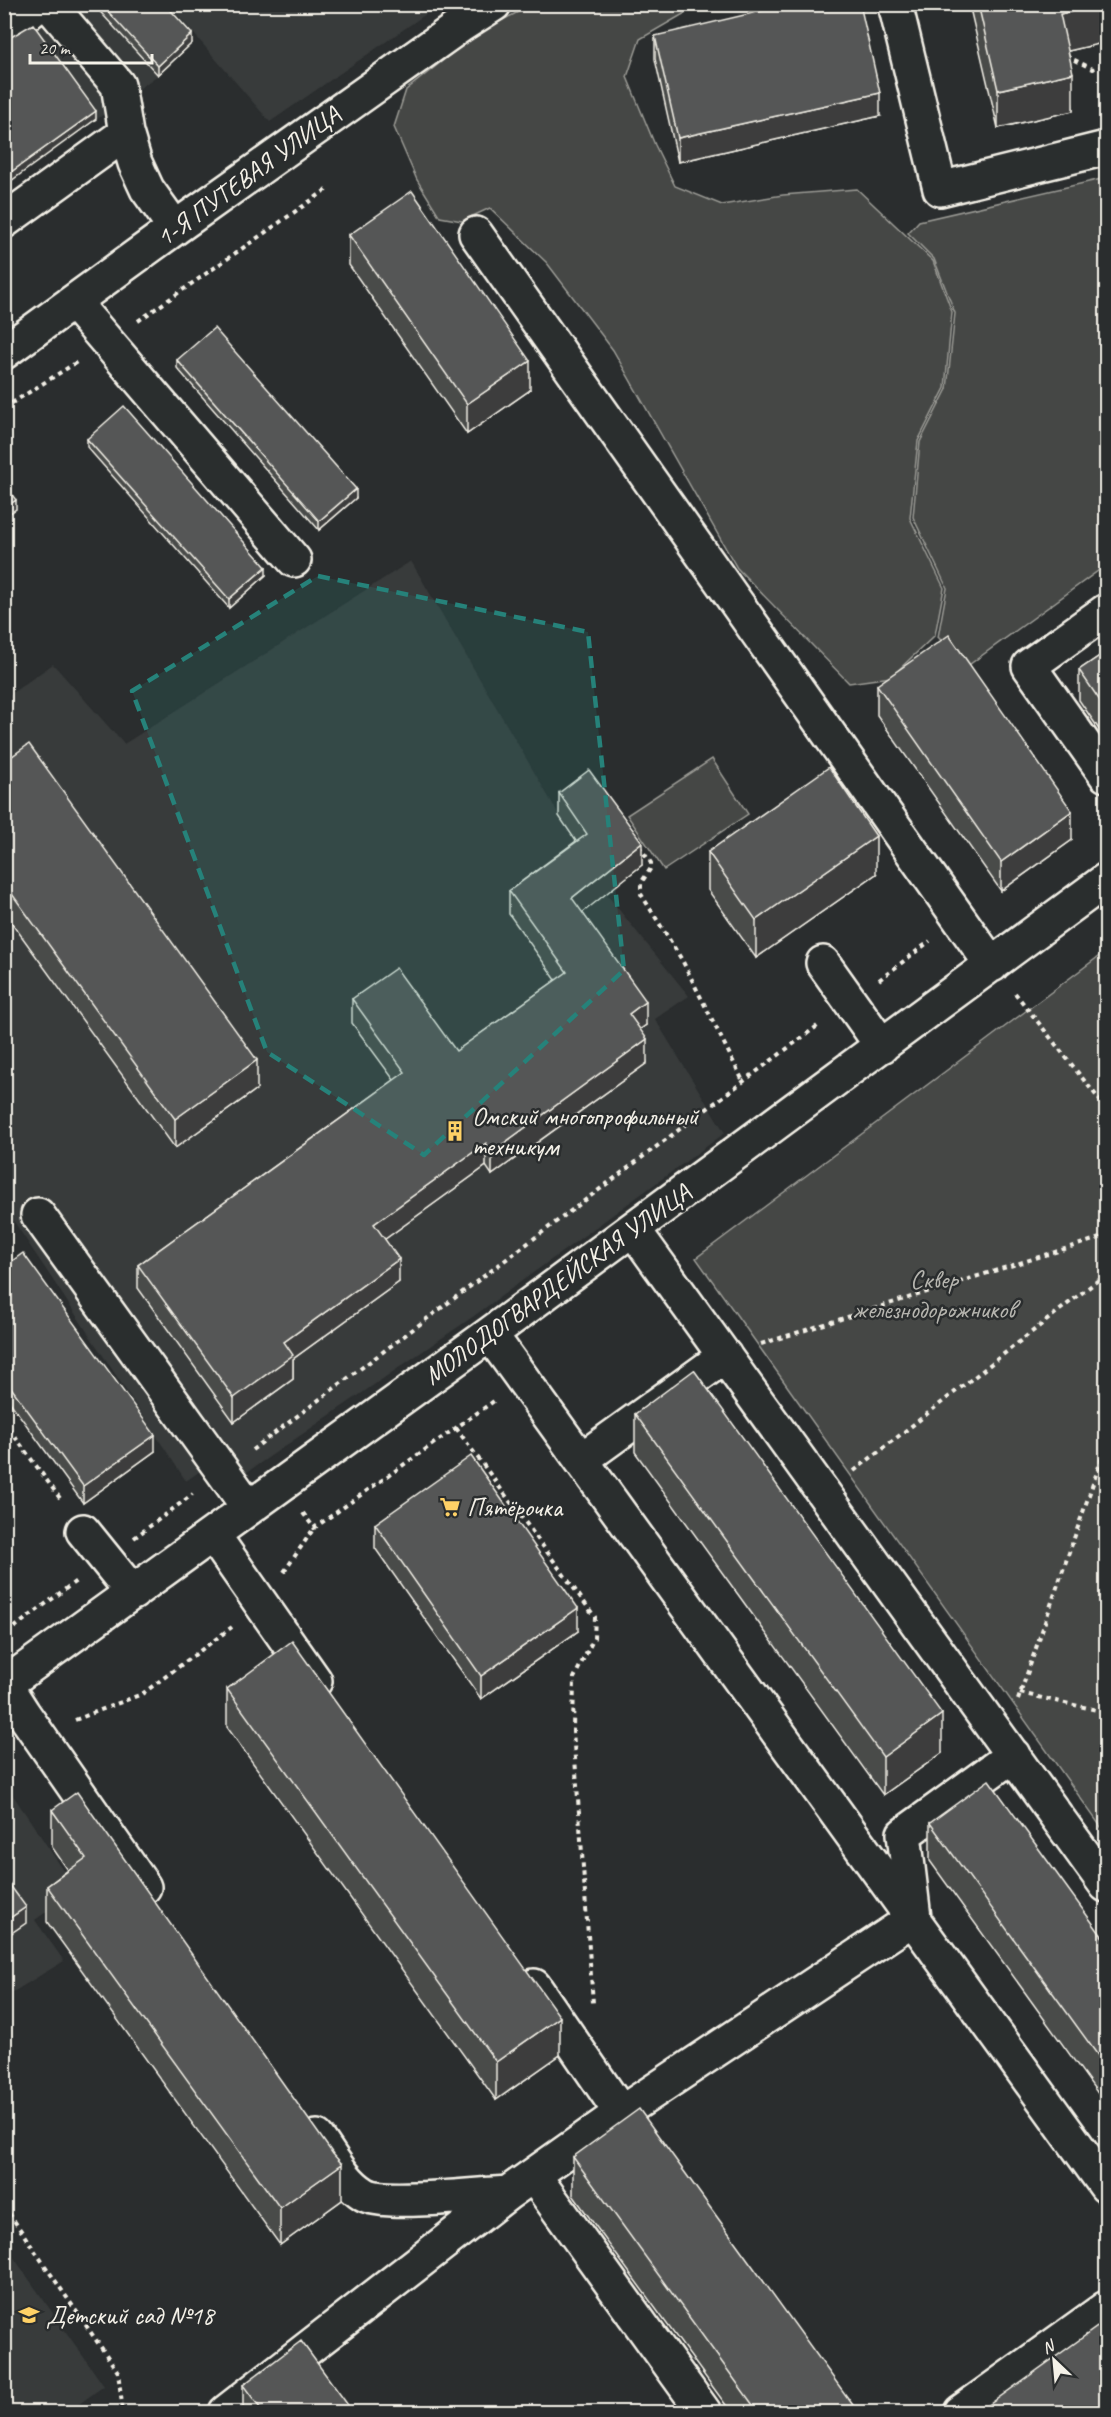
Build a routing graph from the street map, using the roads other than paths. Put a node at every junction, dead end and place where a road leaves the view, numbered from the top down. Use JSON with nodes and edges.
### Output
{"nodes":[{"id":1,"x":40,"y":4,"type":"edge"},
{"id":2,"x":49,"y":4,"type":"edge"},
{"id":3,"x":494,"y":4,"type":"edge"},
{"id":4,"x":895,"y":4,"type":"edge"},
{"id":5,"x":455,"y":15,"type":"edge"},
{"id":6,"x":4,"y":30,"type":"edge"},
{"id":7,"x":126,"y":133,"type":"junction"},
{"id":8,"x":1107,"y":148,"type":"edge"},
{"id":9,"x":4,"y":221,"type":"edge"},
{"id":10,"x":175,"y":228,"type":"junction"},
{"id":11,"x":476,"y":234,"type":"dead end"},
{"id":12,"x":74,"y":303,"type":"junction"},
{"id":13,"x":4,"y":352,"type":"edge"},
{"id":14,"x":294,"y":560,"type":"dead end"},
{"id":15,"x":1107,"y":611,"type":"edge"},
{"id":16,"x":1107,"y":775,"type":"edge"},
{"id":17,"x":1107,"y":880,"type":"edge"},
{"id":18,"x":823,"y":963,"type":"dead end"},
{"id":19,"x":992,"y":965,"type":"junction"},
{"id":20,"x":882,"y":1046,"type":"junction"},
{"id":21,"x":38,"y":1215,"type":"dead end"},
{"id":22,"x":633,"y":1229,"type":"junction"},
{"id":23,"x":490,"y":1334,"type":"junction"},
{"id":24,"x":725,"y":1356,"type":"junction"},
{"id":25,"x":581,"y":1460,"type":"junction"},
{"id":26,"x":249,"y":1508,"type":"junction"},
{"id":27,"x":83,"y":1531,"type":"road end"},
{"id":28,"x":213,"y":1535,"type":"junction"},
{"id":29,"x":133,"y":1593,"type":"junction"},
{"id":30,"x":5,"y":1684,"type":"edge"},
{"id":31,"x":329,"y":1700,"type":"edge"},
{"id":32,"x":1008,"y":1747,"type":"junction"},
{"id":33,"x":1107,"y":1885,"type":"edge"},
{"id":34,"x":159,"y":1909,"type":"edge"},
{"id":35,"x":914,"y":1918,"type":"junction"},
{"id":36,"x":514,"y":1958,"type":"edge"},
{"id":37,"x":300,"y":2113,"type":"edge"},
{"id":38,"x":621,"y":2113,"type":"junction"},
{"id":39,"x":521,"y":2184,"type":"junction"},
{"id":40,"x":1107,"y":2186,"type":"edge"},
{"id":41,"x":1107,"y":2308,"type":"edge"},
{"id":42,"x":226,"y":2412,"type":"edge"},
{"id":43,"x":704,"y":2412,"type":"edge"},
{"id":44,"x":961,"y":2412,"type":"edge"}],
"edges":[{"from":1,"to":6,"type":"street"},
{"from":2,"to":7,"type":"street"},
{"from":3,"to":5,"type":"street","name":"1-Я ПУТЕВАЯ УЛИЦА"},
{"from":4,"to":8,"type":"street"},
{"from":5,"to":10,"type":"street","name":"1-Я ПУТЕВАЯ УЛИЦА"},
{"from":7,"to":9,"type":"street"},
{"from":7,"to":10,"type":"street"},
{"from":10,"to":12,"type":"street","name":"1-Я ПУТЕВАЯ УЛИЦА"},
{"from":11,"to":19,"type":"street"},
{"from":12,"to":13,"type":"street","name":"1-Я ПУТЕВАЯ УЛИЦА"},
{"from":12,"to":14,"type":"street"},
{"from":15,"to":16,"type":"street"},
{"from":17,"to":19,"type":"street","name":"МОЛОДОГВАРДЕЙСКАЯ УЛИЦА"},
{"from":18,"to":20,"type":"street"},
{"from":19,"to":20,"type":"street","name":"МОЛОДОГВАРДЕЙСКАЯ УЛИЦА"},
{"from":20,"to":22,"type":"street","name":"МОЛОДОГВАРДЕЙСКАЯ УЛИЦА"},
{"from":21,"to":26,"type":"street"},
{"from":22,"to":23,"type":"street","name":"МОЛОДОГВАРДЕЙСКАЯ УЛИЦА"},
{"from":22,"to":24,"type":"street"},
{"from":23,"to":25,"type":"street"},
{"from":23,"to":26,"type":"street","name":"МОЛОДОГВАРДЕЙСКАЯ УЛИЦА"},
{"from":24,"to":25,"type":"street"},
{"from":24,"to":32,"type":"street"},
{"from":25,"to":35,"type":"street"},
{"from":26,"to":28,"type":"street","name":"МОЛОДОГВАРДЕЙСКАЯ УЛИЦА"},
{"from":27,"to":29,"type":"street"},
{"from":28,"to":29,"type":"street","name":"МОЛОДОГВАРДЕЙСКАЯ УЛИЦА"},
{"from":28,"to":31,"type":"street"},
{"from":29,"to":30,"type":"street","name":"МОЛОДОГВАРДЕЙСКАЯ УЛИЦА"},
{"from":30,"to":34,"type":"street"},
{"from":32,"to":33,"type":"street"},
{"from":32,"to":35,"type":"street"},
{"from":35,"to":38,"type":"street"},
{"from":35,"to":40,"type":"street"},
{"from":36,"to":38,"type":"street"},
{"from":37,"to":39,"type":"street"},
{"from":38,"to":39,"type":"street"},
{"from":39,"to":42,"type":"street"},
{"from":39,"to":43,"type":"street"},
{"from":41,"to":44,"type":"street"}]}
